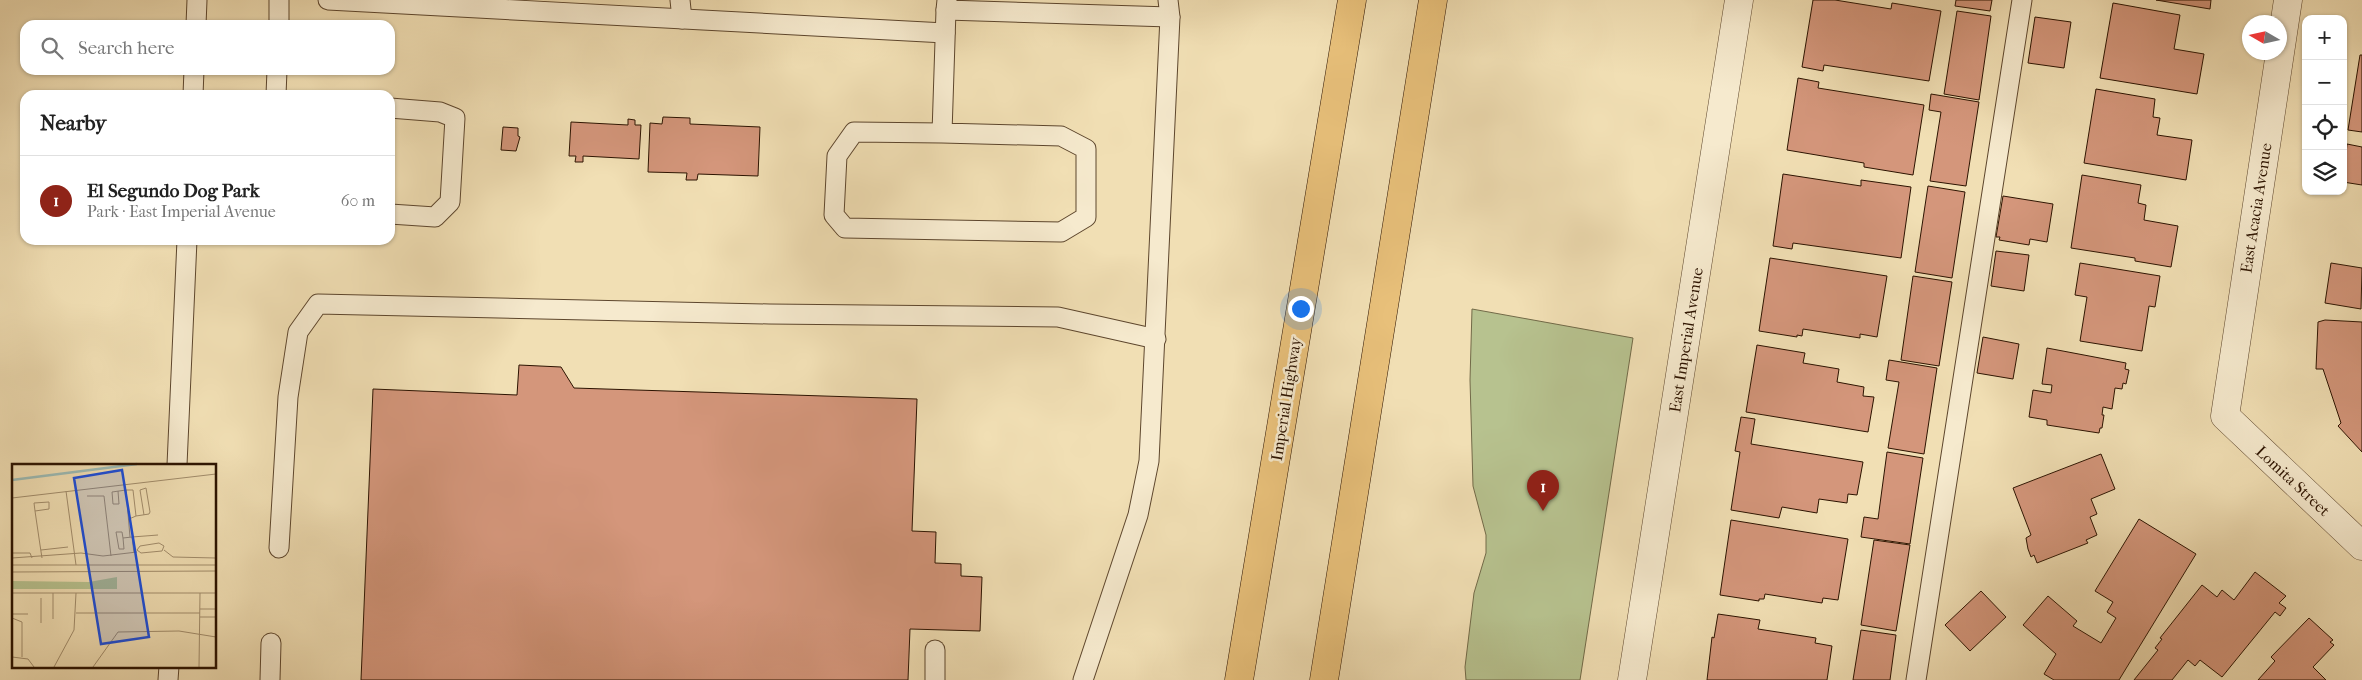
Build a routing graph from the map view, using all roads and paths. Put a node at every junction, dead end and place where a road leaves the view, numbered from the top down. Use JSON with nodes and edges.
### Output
{"nodes":[{"id":1,"x":197,"y":0,"type":"edge"},
{"id":2,"x":279,"y":0,"type":"edge"},
{"id":3,"x":328,"y":0,"type":"edge"},
{"id":4,"x":680,"y":0,"type":"edge"},
{"id":5,"x":1352,"y":0,"type":"edge"},
{"id":6,"x":1432,"y":0,"type":"edge"},
{"id":7,"x":1739,"y":0,"type":"edge"},
{"id":8,"x":2022,"y":0,"type":"edge"},
{"id":9,"x":2288,"y":0,"type":"edge"},
{"id":10,"x":947,"y":5,"type":"edge"},
{"id":11,"x":1169,"y":9,"type":"edge"},
{"id":12,"x":682,"y":19,"type":"junction"},
{"id":13,"x":196,"y":20,"type":"edge"},
{"id":14,"x":278,"y":20,"type":"edge"},
{"id":15,"x":945,"y":33,"type":"junction"},
{"id":16,"x":194,"y":75,"type":"edge"},
{"id":17,"x":277,"y":75,"type":"edge"},
{"id":18,"x":193,"y":90,"type":"edge"},
{"id":19,"x":276,"y":90,"type":"edge"},
{"id":20,"x":395,"y":108,"type":"edge"},
{"id":21,"x":942,"y":133,"type":"junction"},
{"id":22,"x":395,"y":214,"type":"edge"},
{"id":23,"x":187,"y":245,"type":"edge"},
{"id":24,"x":1156,"y":339,"type":"junction"},
{"id":25,"x":2225,"y":416,"type":"joint"},
{"id":26,"x":177,"y":464,"type":"edge"},
{"id":27,"x":2362,"y":546,"type":"edge"},
{"id":28,"x":279,"y":548,"type":"dead end"},
{"id":29,"x":271,"y":643,"type":"dead end"},
{"id":30,"x":934,"y":650,"type":"dead end"},
{"id":31,"x":270,"y":680,"type":"edge"},
{"id":32,"x":935,"y":680,"type":"edge"},
{"id":33,"x":1083,"y":680,"type":"edge"},
{"id":34,"x":1240,"y":680,"type":"edge"},
{"id":35,"x":1324,"y":680,"type":"edge"},
{"id":36,"x":1632,"y":680,"type":"edge"},
{"id":37,"x":1916,"y":680,"type":"edge"}],
"edges":[{"from":1,"to":13,"type":"lane"},
{"from":2,"to":14,"type":"lane"},
{"from":3,"to":12,"type":"lane"},
{"from":4,"to":12,"type":"lane"},
{"from":5,"to":34,"type":"main road","name":"Imperial Highway"},
{"from":6,"to":35,"type":"main road"},
{"from":7,"to":36,"type":"street","name":"East Imperial Avenue"},
{"from":8,"to":37,"type":"lane"},
{"from":9,"to":25,"type":"street","name":"East Acacia Avenue"},
{"from":10,"to":11,"type":"lane"},
{"from":10,"to":15,"type":"lane"},
{"from":11,"to":24,"type":"lane"},
{"from":12,"to":15,"type":"lane"},
{"from":15,"to":21,"type":"lane"},
{"from":16,"to":18,"type":"lane"},
{"from":17,"to":19,"type":"lane"},
{"from":20,"to":22,"type":"lane"},
{"from":21,"to":21,"type":"lane"},
{"from":23,"to":26,"type":"lane"},
{"from":24,"to":28,"type":"lane"},
{"from":24,"to":33,"type":"lane"},
{"from":25,"to":27,"type":"street","name":"Lomita Street"},
{"from":29,"to":31,"type":"lane"},
{"from":30,"to":32,"type":"lane"}]}
